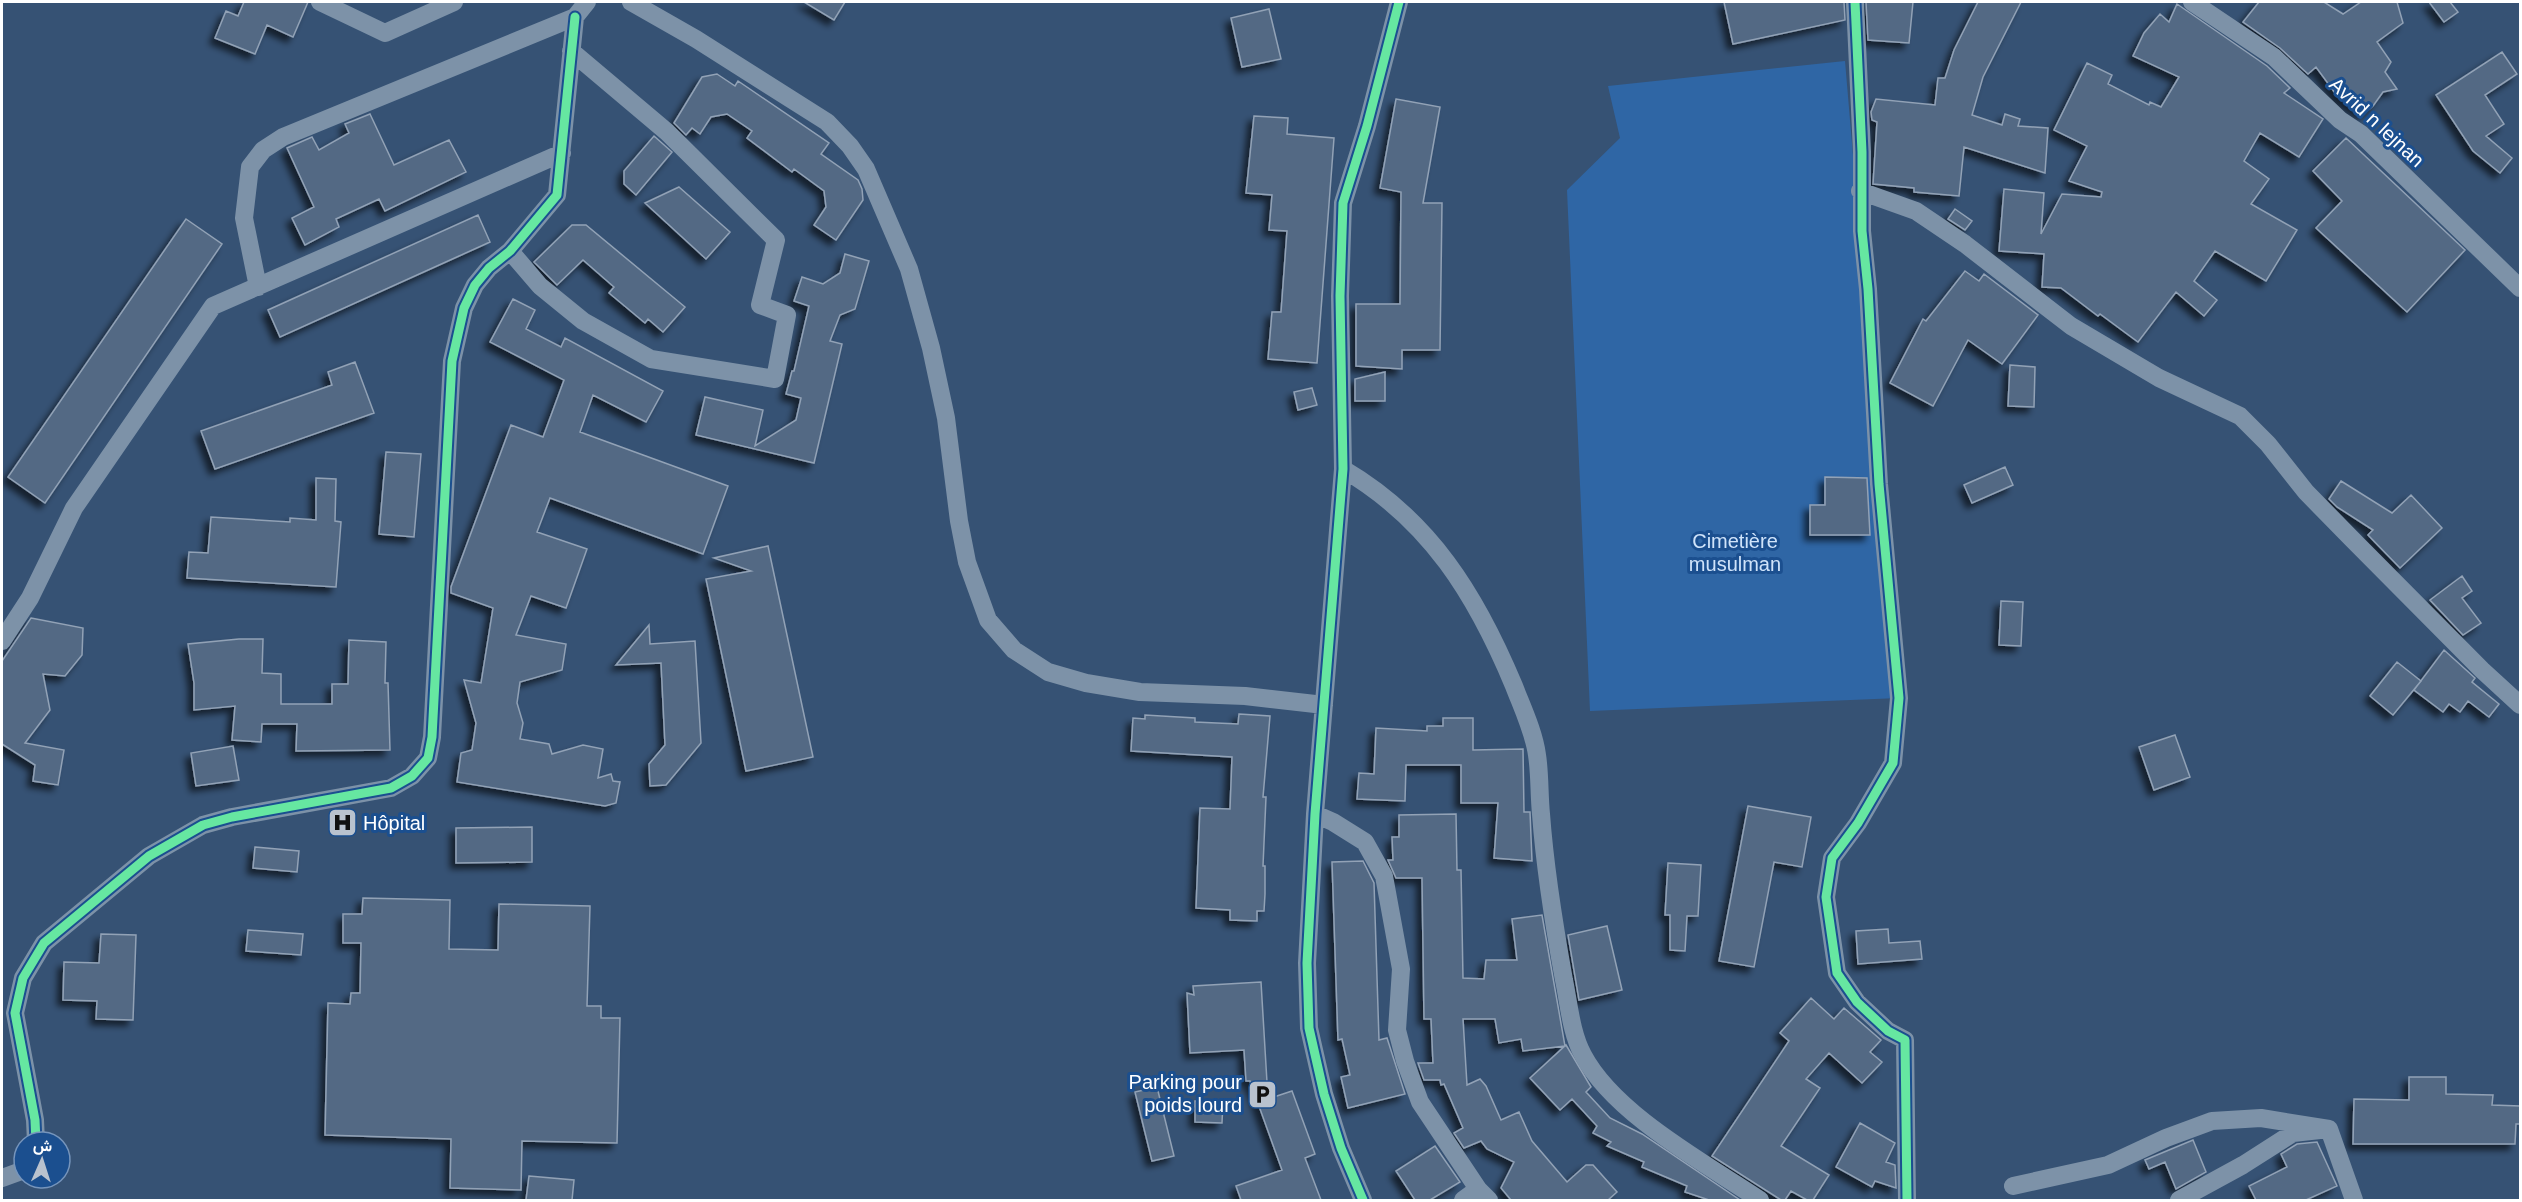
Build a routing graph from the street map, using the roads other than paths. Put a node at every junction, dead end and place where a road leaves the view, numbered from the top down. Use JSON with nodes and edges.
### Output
{"nodes":[{"id":1,"x":320,"y":2,"type":"edge"},
{"id":2,"x":454,"y":2,"type":"edge"},
{"id":3,"x":587,"y":2,"type":"edge"},
{"id":4,"x":631,"y":2,"type":"edge"},
{"id":5,"x":1399,"y":2,"type":"edge"},
{"id":6,"x":1855,"y":2,"type":"edge"},
{"id":7,"x":2192,"y":2,"type":"edge"},
{"id":8,"x":575,"y":17,"type":"junction"},
{"id":9,"x":571,"y":51,"type":"junction"},
{"id":10,"x":562,"y":153,"type":"junction"},
{"id":11,"x":1860,"y":190,"type":"junction"},
{"id":12,"x":510,"y":251,"type":"junction"},
{"id":13,"x":258,"y":287,"type":"junction"},
{"id":14,"x":2520,"y":288,"type":"edge"},
{"id":15,"x":1343,"y":469,"type":"junction"},
{"id":16,"x":2,"y":641,"type":"edge"},
{"id":17,"x":1324,"y":705,"type":"junction"},
{"id":18,"x":2520,"y":705,"type":"edge"},
{"id":19,"x":1315,"y":814,"type":"junction"},
{"id":20,"x":2329,"y":1129,"type":"junction"},
{"id":21,"x":35,"y":1130,"type":"edge"},
{"id":22,"x":2013,"y":1186,"type":"dead end"},
{"id":23,"x":1484,"y":1195,"type":"edge"},
{"id":24,"x":2350,"y":1199,"type":"edge"},
{"id":25,"x":1363,"y":1200,"type":"edge"},
{"id":26,"x":1463,"y":1200,"type":"edge"},
{"id":27,"x":1760,"y":1200,"type":"edge"},
{"id":28,"x":1908,"y":1200,"type":"edge"},
{"id":29,"x":2179,"y":1200,"type":"edge"}],
"edges":[{"from":1,"to":2,"type":"street"},
{"from":3,"to":8,"type":"street"},
{"from":4,"to":17,"type":"street"},
{"from":5,"to":15,"type":"street"},
{"from":6,"to":11,"type":"street"},
{"from":7,"to":14,"type":"street","name":"Avrid n lejnan"},
{"from":8,"to":9,"type":"street"},
{"from":8,"to":13,"type":"street"},
{"from":9,"to":10,"type":"street"},
{"from":9,"to":12,"type":"street"},
{"from":10,"to":12,"type":"street"},
{"from":10,"to":13,"type":"street"},
{"from":11,"to":18,"type":"street"},
{"from":11,"to":28,"type":"street"},
{"from":12,"to":21,"type":"street"},
{"from":13,"to":16,"type":"street"},
{"from":15,"to":17,"type":"street"},
{"from":15,"to":27,"type":"street"},
{"from":17,"to":19,"type":"street"},
{"from":19,"to":23,"type":"street"},
{"from":19,"to":25,"type":"street"},
{"from":20,"to":22,"type":"street"},
{"from":20,"to":24,"type":"street"},
{"from":20,"to":29,"type":"street"},
{"from":23,"to":26,"type":"street"}]}
